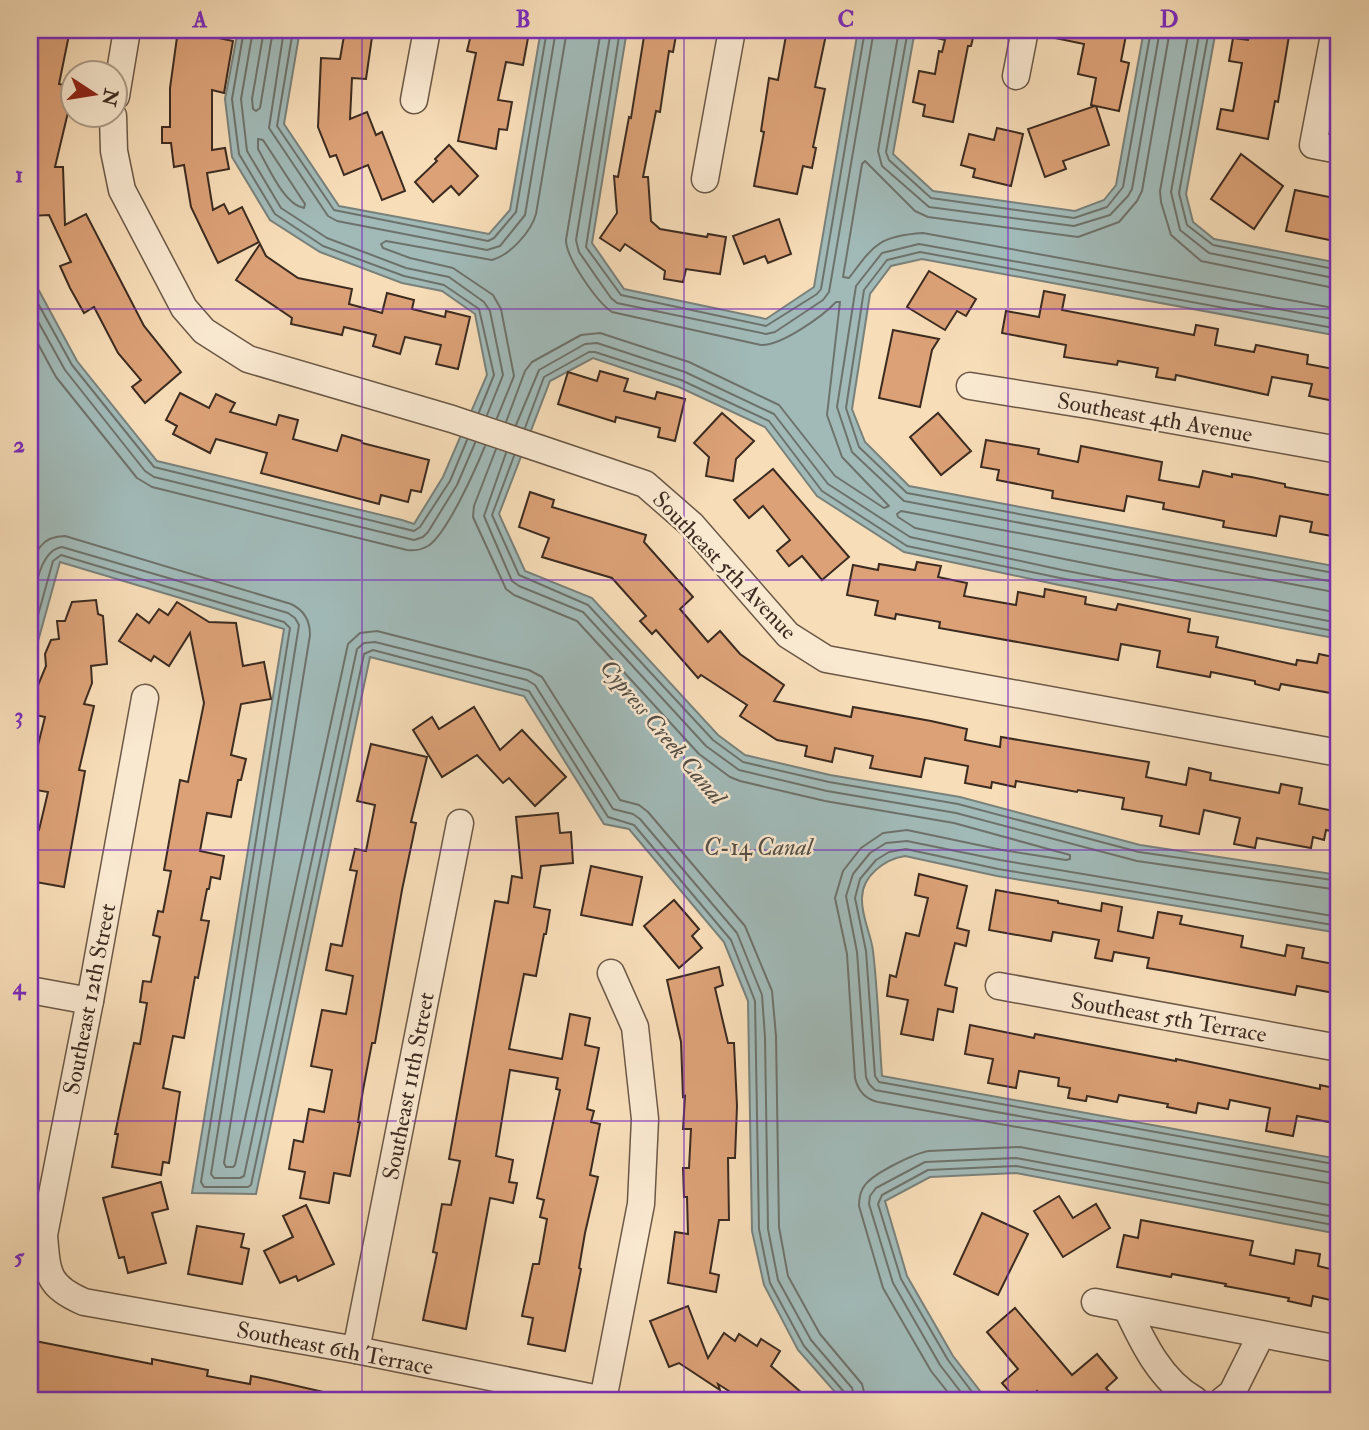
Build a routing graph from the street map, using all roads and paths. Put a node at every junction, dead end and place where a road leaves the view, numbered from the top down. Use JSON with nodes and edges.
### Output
{"nodes":[{"id":1,"x":127,"y":30,"type":"edge"},
{"id":2,"x":427,"y":30,"type":"edge"},
{"id":3,"x":732,"y":30,"type":"edge"},
{"id":4,"x":1025,"y":30,"type":"edge"},
{"id":5,"x":1335,"y":30,"type":"edge"},
{"id":6,"x":122,"y":60,"type":"edge"},
{"id":7,"x":1016,"y":76,"type":"dead end"},
{"id":8,"x":414,"y":100,"type":"dead end"},
{"id":9,"x":113,"y":130,"type":"edge"},
{"id":10,"x":1339,"y":150,"type":"edge"},
{"id":11,"x":705,"y":179,"type":"dead end"},
{"id":12,"x":970,"y":386,"type":"dead end"},
{"id":13,"x":1339,"y":450,"type":"edge"},
{"id":14,"x":145,"y":698,"type":"dead end"},
{"id":15,"x":1339,"y":754,"type":"edge"},
{"id":16,"x":460,"y":823,"type":"dead end"},
{"id":17,"x":611,"y":972,"type":"dead end"},
{"id":18,"x":999,"y":986,"type":"dead end"},
{"id":19,"x":30,"y":990,"type":"edge"},
{"id":20,"x":90,"y":1001,"type":"junction"},
{"id":21,"x":1339,"y":1048,"type":"edge"},
{"id":22,"x":66,"y":1294,"type":"joint"},
{"id":23,"x":1095,"y":1302,"type":"dead end"},
{"id":24,"x":1128,"y":1308,"type":"junction"},
{"id":25,"x":1261,"y":1335,"type":"junction"},
{"id":26,"x":1339,"y":1349,"type":"edge"},
{"id":27,"x":356,"y":1350,"type":"junction"},
{"id":28,"x":506,"y":1391,"type":"edge"},
{"id":29,"x":603,"y":1400,"type":"edge"},
{"id":30,"x":1195,"y":1400,"type":"edge"},
{"id":31,"x":1223,"y":1400,"type":"edge"}],
"edges":[{"from":1,"to":6,"type":"street"},
{"from":2,"to":8,"type":"street"},
{"from":3,"to":11,"type":"street"},
{"from":4,"to":7,"type":"street"},
{"from":5,"to":10,"type":"street"},
{"from":9,"to":15,"type":"street","name":"Southeast 5th Avenue"},
{"from":12,"to":13,"type":"street","name":"Southeast 4th Avenue"},
{"from":14,"to":20,"type":"street","name":"Southeast 12th Street"},
{"from":16,"to":27,"type":"street","name":"Southeast 11th Street"},
{"from":17,"to":29,"type":"street"},
{"from":18,"to":21,"type":"street","name":"Southeast 5th Terrace"},
{"from":19,"to":20,"type":"street"},
{"from":20,"to":22,"type":"street","name":"Southeast 12th Street"},
{"from":22,"to":27,"type":"street","name":"Southeast 6th Terrace"},
{"from":23,"to":24,"type":"street"},
{"from":24,"to":25,"type":"street"},
{"from":24,"to":30,"type":"street"},
{"from":25,"to":26,"type":"street"},
{"from":25,"to":31,"type":"street"},
{"from":27,"to":28,"type":"street","name":"Southeast 6th Terrace"},
{"from":28,"to":29,"type":"street","name":"Southeast 6th Terrace"}]}
